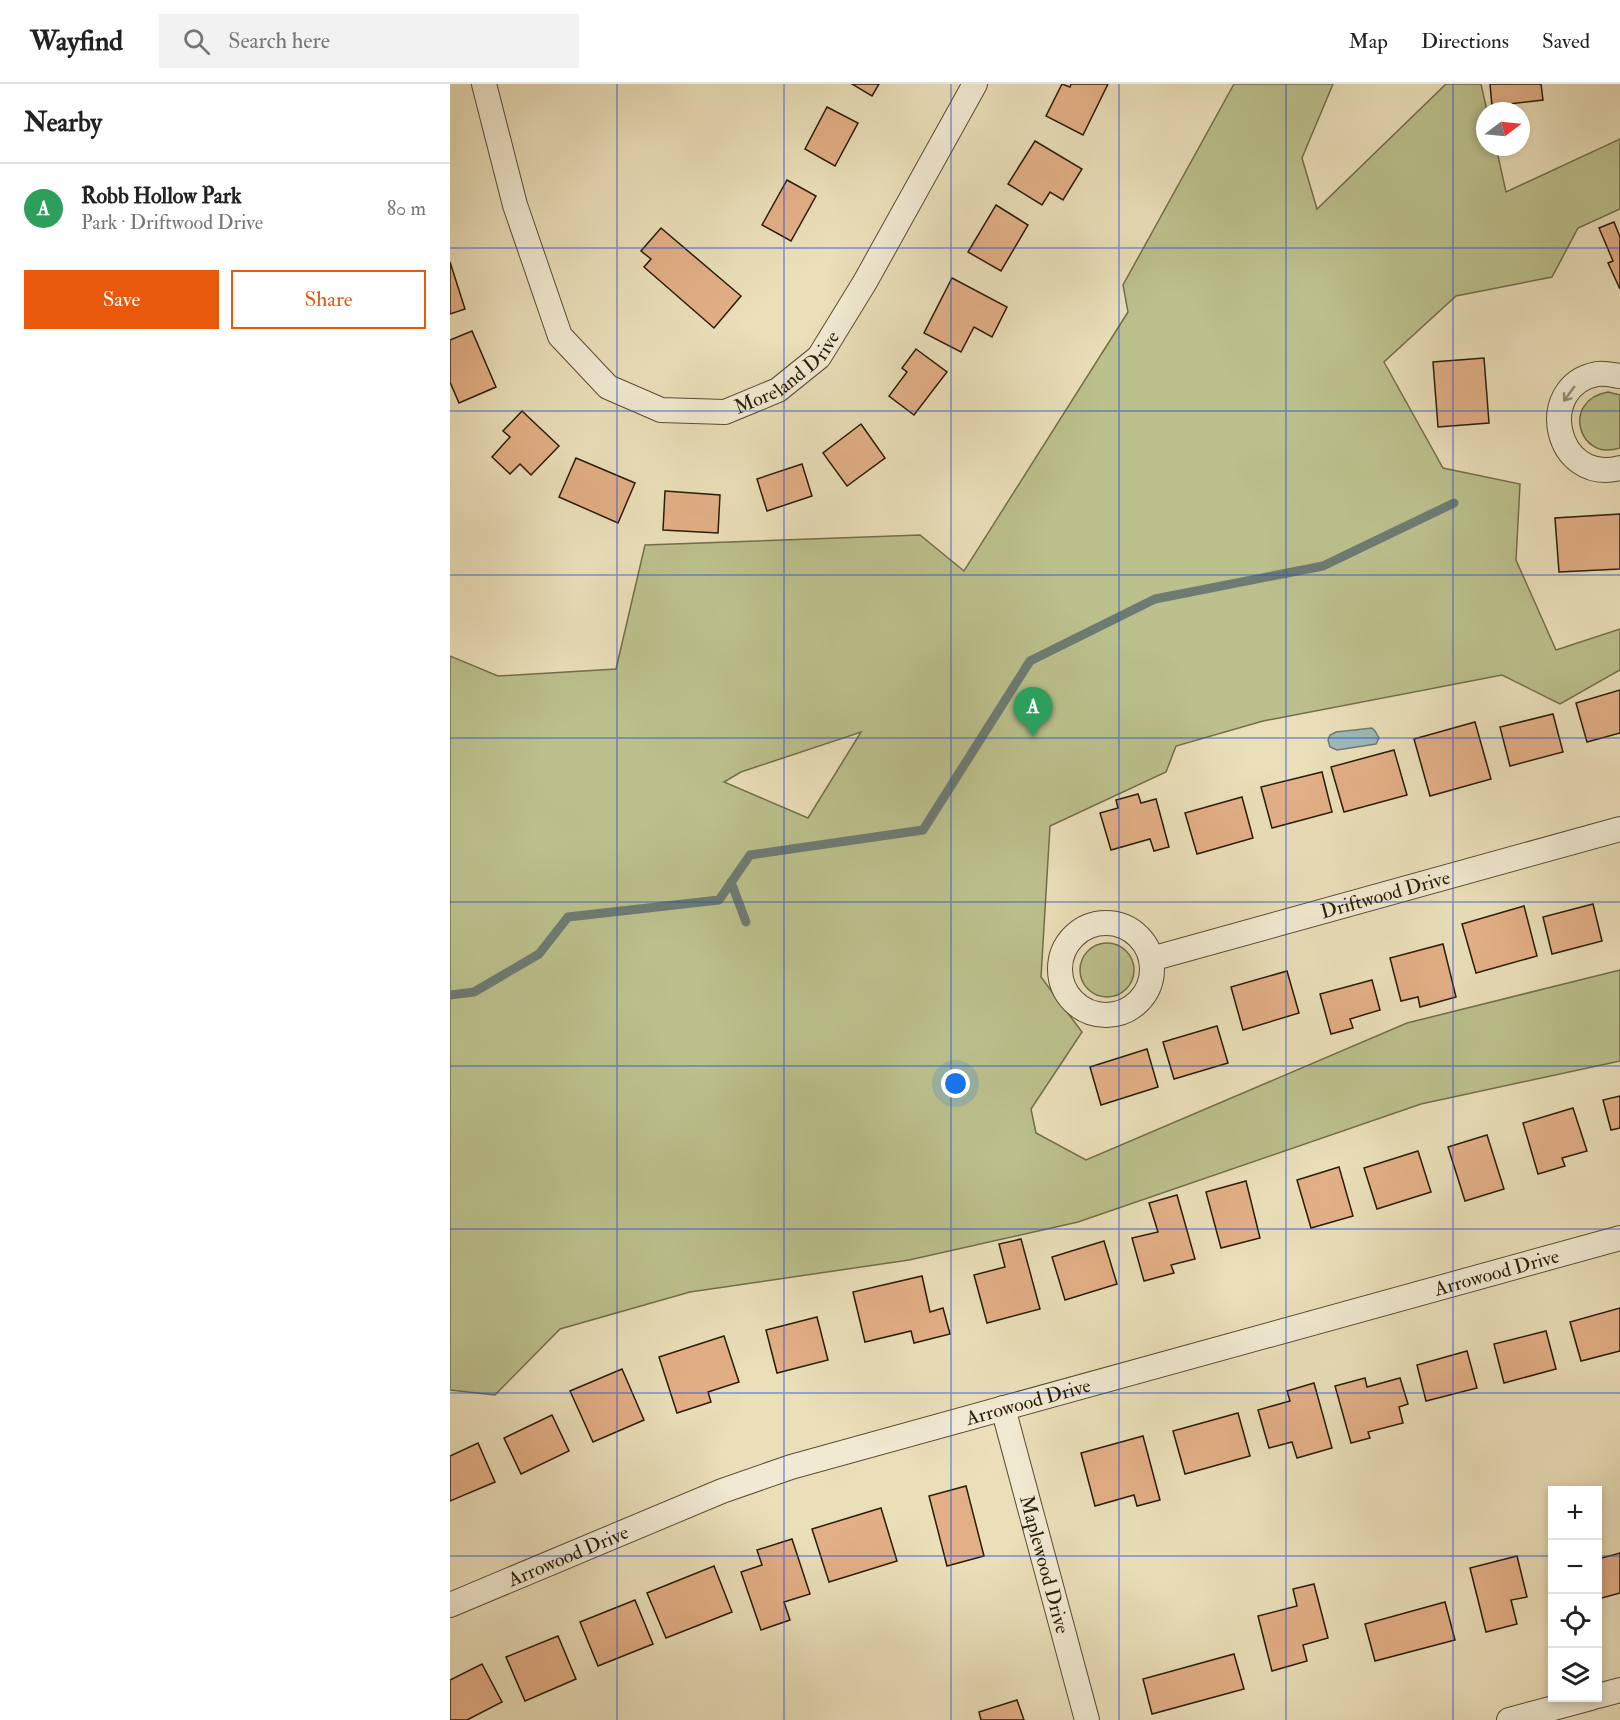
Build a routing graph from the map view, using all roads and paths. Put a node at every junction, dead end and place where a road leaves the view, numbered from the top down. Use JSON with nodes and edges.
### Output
{"nodes":[{"id":1,"x":484,"y":84,"type":"edge"},
{"id":2,"x":975,"y":84,"type":"edge"},
{"id":3,"x":1620,"y":376,"type":"edge"},
{"id":4,"x":1620,"y":468,"type":"edge"},
{"id":5,"x":1620,"y":830,"type":"edge"},
{"id":6,"x":1151,"y":959,"type":"dead end"},
{"id":7,"x":1620,"y":1238,"type":"edge"},
{"id":8,"x":1003,"y":1408,"type":"junction"},
{"id":9,"x":450,"y":1605,"type":"edge"},
{"id":10,"x":1620,"y":1690,"type":"edge"},
{"id":11,"x":1602,"y":1695,"type":"edge"},
{"id":12,"x":1576,"y":1702,"type":"edge"},
{"id":13,"x":1087,"y":1720,"type":"edge"},
{"id":14,"x":1509,"y":1720,"type":"edge"}],
"edges":[{"from":1,"to":2,"type":"street","name":"Moreland Drive"},
{"from":3,"to":4,"type":"street","one_way":true},
{"from":5,"to":6,"type":"street","name":"Driftwood Drive"},
{"from":7,"to":8,"type":"street","name":"Arrowood Drive"},
{"from":8,"to":9,"type":"street","name":"Arrowood Drive"},
{"from":8,"to":13,"type":"street","name":"Maplewood Drive"},
{"from":10,"to":11,"type":"street"},
{"from":12,"to":14,"type":"street"}]}
